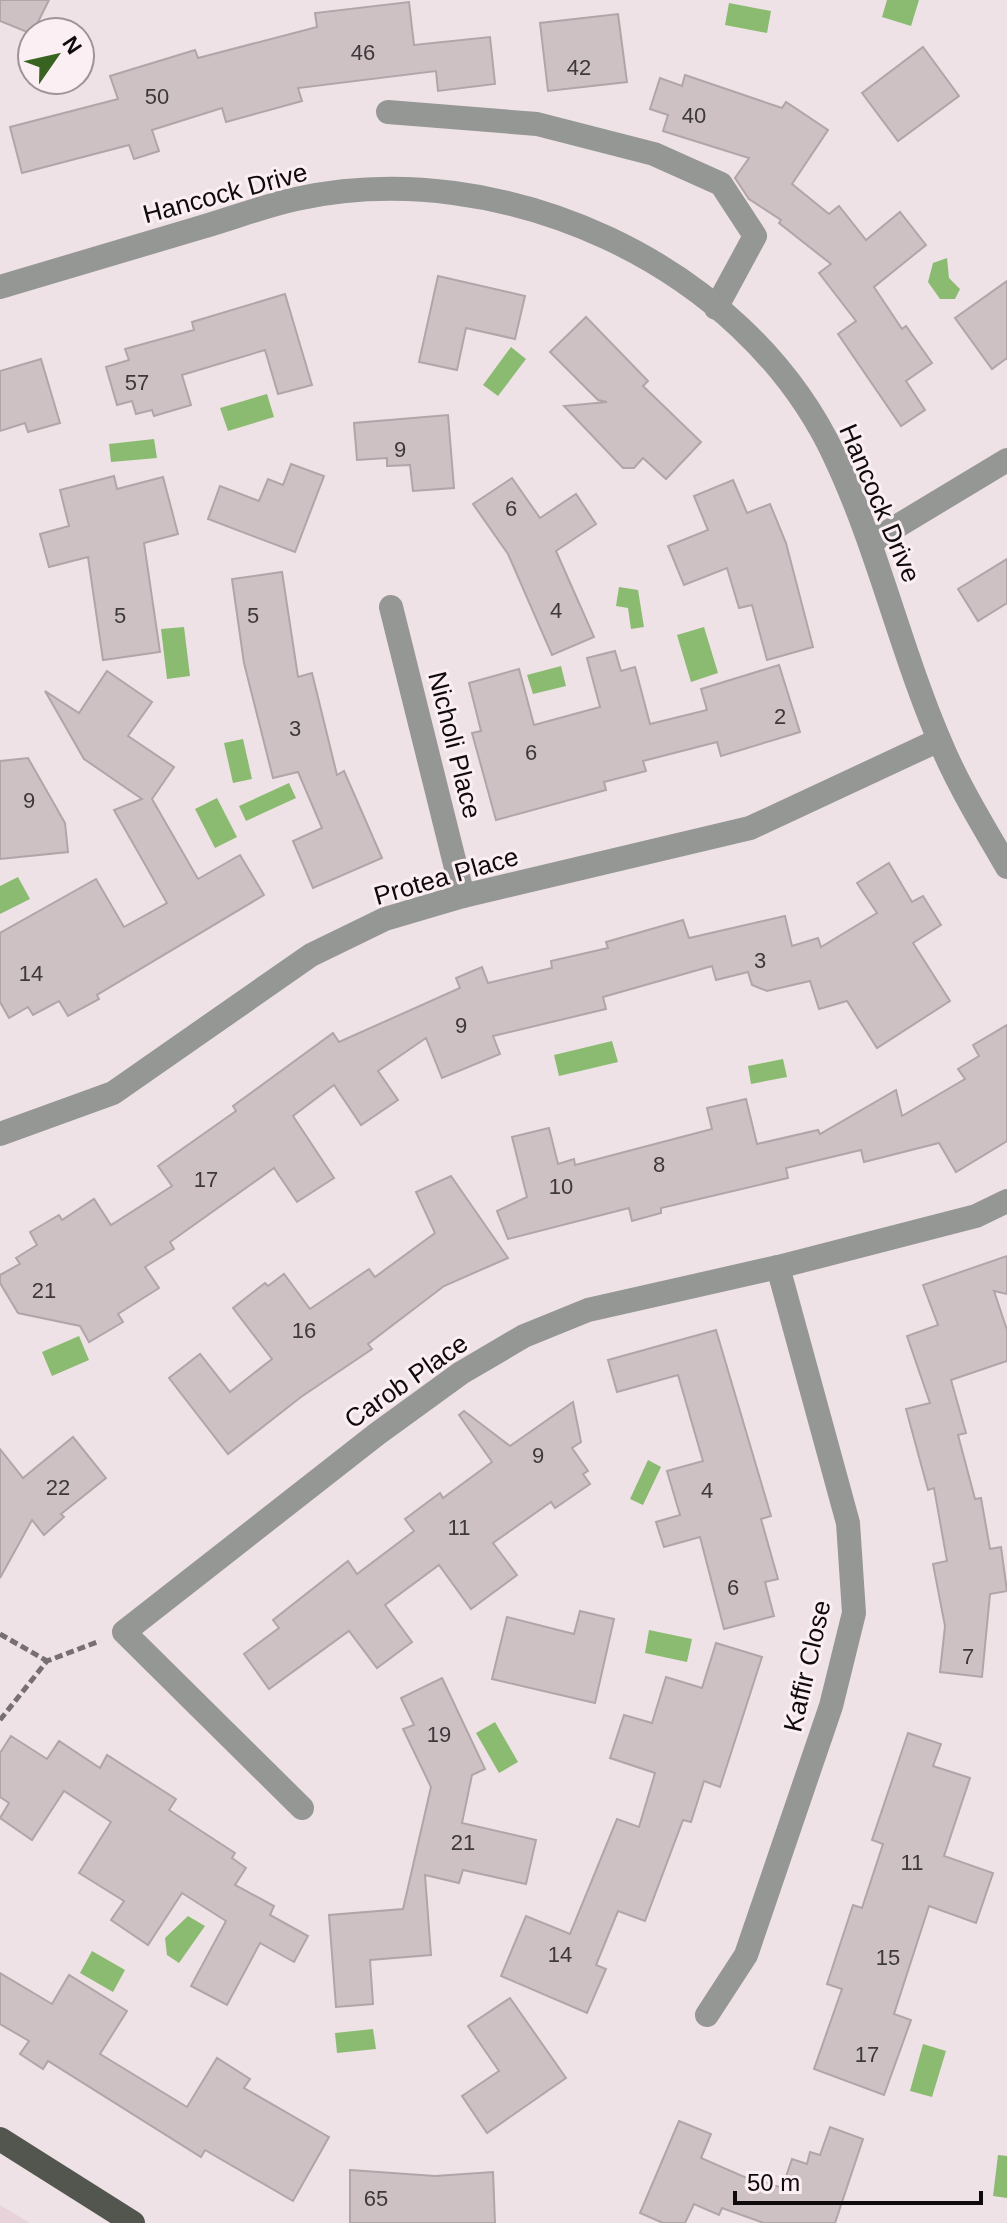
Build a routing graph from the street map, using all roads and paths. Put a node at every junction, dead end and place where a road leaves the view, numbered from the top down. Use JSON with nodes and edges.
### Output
{"nodes":[{"id":1,"x":388,"y":112,"type":"dead end"},
{"id":2,"x":0,"y":287,"type":"edge"},
{"id":3,"x":716,"y":308,"type":"junction"},
{"id":4,"x":1007,"y":460,"type":"edge"},
{"id":5,"x":871,"y":542,"type":"junction"},
{"id":6,"x":391,"y":607,"type":"dead end"},
{"id":7,"x":939,"y":740,"type":"junction"},
{"id":8,"x":1007,"y":867,"type":"edge"},
{"id":9,"x":463,"y":896,"type":"junction"},
{"id":10,"x":0,"y":1134,"type":"edge"},
{"id":11,"x":1007,"y":1201,"type":"edge"},
{"id":12,"x":778,"y":1267,"type":"junction"},
{"id":13,"x":124,"y":1632,"type":"junction"},
{"id":14,"x":0,"y":1634,"type":"edge"},
{"id":15,"x":47,"y":1661,"type":"junction"},
{"id":16,"x":0,"y":1720,"type":"edge"},
{"id":17,"x":302,"y":1808,"type":"dead end"},
{"id":18,"x":707,"y":2015,"type":"dead end"},
{"id":19,"x":0,"y":2139,"type":"edge"},
{"id":20,"x":133,"y":2223,"type":"edge"}],
"edges":[{"from":1,"to":3,"type":"street"},
{"from":2,"to":3,"type":"street","name":"Hancock Drive"},
{"from":3,"to":5,"type":"street","name":"Hancock Drive"},
{"from":4,"to":5,"type":"street"},
{"from":5,"to":7,"type":"street","name":"Hancock Drive"},
{"from":6,"to":9,"type":"street","name":"Nicholi Place"},
{"from":7,"to":8,"type":"street","name":"Hancock Drive"},
{"from":7,"to":9,"type":"street","name":"Protea Place"},
{"from":9,"to":10,"type":"street","name":"Protea Place"},
{"from":11,"to":12,"type":"street","name":"Carob Place"},
{"from":12,"to":13,"type":"street","name":"Carob Place"},
{"from":12,"to":18,"type":"street","name":"Kaffir Close"},
{"from":13,"to":15,"type":"path"},
{"from":13,"to":17,"type":"street"},
{"from":14,"to":15,"type":"path"},
{"from":15,"to":16,"type":"path"},
{"from":19,"to":20,"type":"main road"}]}
